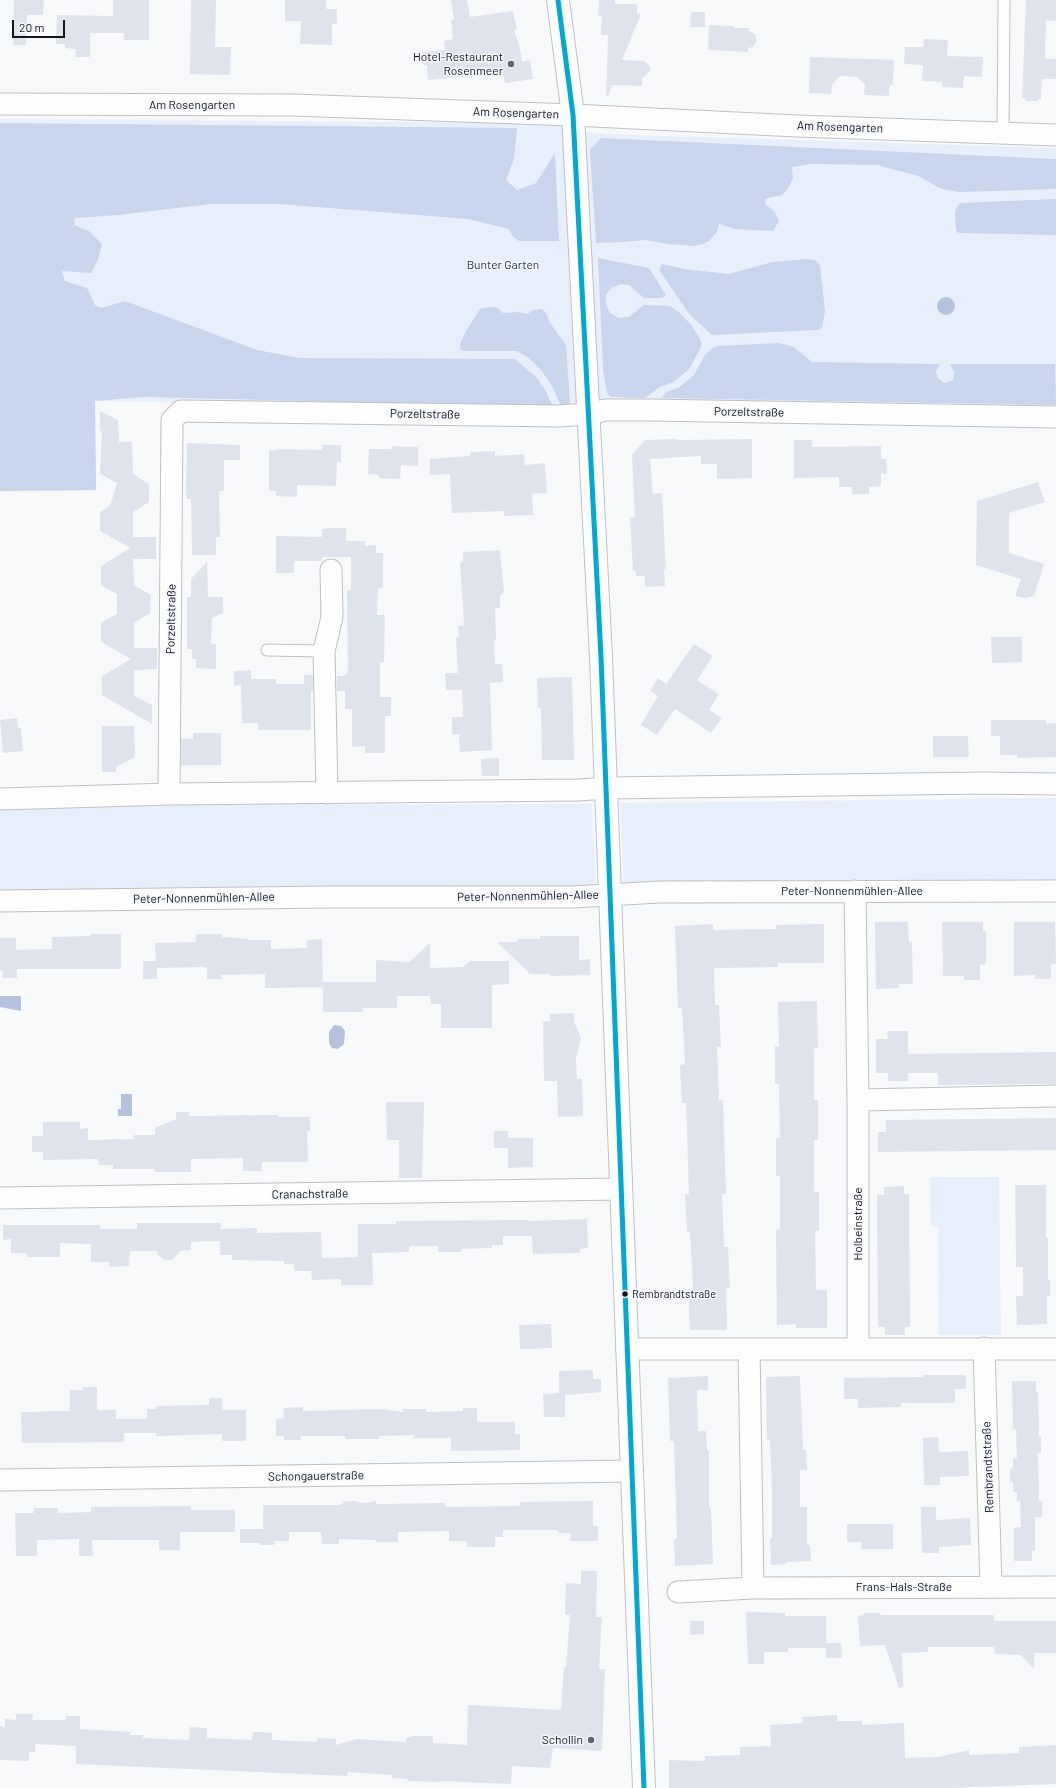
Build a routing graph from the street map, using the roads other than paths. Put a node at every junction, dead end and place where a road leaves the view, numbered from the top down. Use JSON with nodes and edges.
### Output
{"nodes":[{"id":1,"x":558,"y":0,"type":"edge"},
{"id":2,"x":1004,"y":0,"type":"edge"},
{"id":3,"x":0,"y":104,"type":"edge"},
{"id":4,"x":573,"y":115,"type":"junction"},
{"id":5,"x":1002,"y":133,"type":"junction"},
{"id":6,"x":1056,"y":135,"type":"edge"},
{"id":7,"x":589,"y":414,"type":"junction"},
{"id":8,"x":1056,"y":417,"type":"edge"},
{"id":9,"x":331,"y":570,"type":"dead end"},
{"id":10,"x":267,"y":650,"type":"dead end"},
{"id":11,"x":324,"y":651,"type":"junction"},
{"id":12,"x":1056,"y":784,"type":"edge"},
{"id":13,"x":607,"y":788,"type":"junction"},
{"id":14,"x":327,"y":793,"type":"junction"},
{"id":15,"x":169,"y":794,"type":"junction"},
{"id":16,"x":0,"y":799,"type":"edge"},
{"id":17,"x":855,"y":891,"type":"junction"},
{"id":18,"x":1056,"y":891,"type":"edge"},
{"id":19,"x":609,"y":894,"type":"junction"},
{"id":20,"x":0,"y":901,"type":"edge"},
{"id":21,"x":1056,"y":1096,"type":"edge"},
{"id":22,"x":858,"y":1100,"type":"junction"},
{"id":23,"x":620,"y":1189,"type":"junction"},
{"id":24,"x":0,"y":1198,"type":"edge"},
{"id":25,"x":858,"y":1348,"type":"junction"},
{"id":26,"x":984,"y":1348,"type":"junction"},
{"id":27,"x":1056,"y":1348,"type":"edge"},
{"id":28,"x":627,"y":1349,"type":"junction"},
{"id":29,"x":749,"y":1349,"type":"junction"},
{"id":30,"x":632,"y":1471,"type":"junction"},
{"id":31,"x":0,"y":1480,"type":"edge"},
{"id":32,"x":1056,"y":1586,"type":"edge"},
{"id":33,"x":991,"y":1587,"type":"junction"},
{"id":34,"x":753,"y":1588,"type":"junction"},
{"id":35,"x":678,"y":1592,"type":"dead end"},
{"id":36,"x":644,"y":1788,"type":"edge"}],
"edges":[{"from":1,"to":4,"type":"main road"},
{"from":2,"to":5,"type":"lane"},
{"from":3,"to":4,"type":"street","name":"Am Rosengarten"},
{"from":4,"to":5,"type":"street","name":"Am Rosengarten"},
{"from":4,"to":7,"type":"main road"},
{"from":5,"to":6,"type":"street","name":"Am Rosengarten"},
{"from":7,"to":8,"type":"street","name":"Porzeltstraße"},
{"from":7,"to":13,"type":"main road"},
{"from":7,"to":15,"type":"street","name":"Porzeltstraße"},
{"from":9,"to":11,"type":"street"},
{"from":10,"to":11,"type":"lane"},
{"from":11,"to":14,"type":"street"},
{"from":12,"to":13,"type":"street"},
{"from":13,"to":14,"type":"street"},
{"from":13,"to":19,"type":"main road"},
{"from":14,"to":15,"type":"street"},
{"from":15,"to":16,"type":"street"},
{"from":17,"to":18,"type":"street","name":"Peter-Nonnenmühlen-Allee"},
{"from":17,"to":19,"type":"street","name":"Peter-Nonnenmühlen-Allee"},
{"from":17,"to":22,"type":"street","name":"Holbeinstraße"},
{"from":19,"to":20,"type":"street","name":"Peter-Nonnenmühlen-Allee"},
{"from":19,"to":23,"type":"main road"},
{"from":21,"to":22,"type":"street"},
{"from":22,"to":25,"type":"street","name":"Holbeinstraße"},
{"from":23,"to":24,"type":"street","name":"Cranachstraße"},
{"from":23,"to":28,"type":"main road"},
{"from":25,"to":26,"type":"street"},
{"from":25,"to":29,"type":"street"},
{"from":26,"to":27,"type":"street"},
{"from":26,"to":33,"type":"street","name":"Rembrandtstraße"},
{"from":28,"to":29,"type":"street"},
{"from":28,"to":30,"type":"main road"},
{"from":29,"to":34,"type":"street"},
{"from":30,"to":31,"type":"street","name":"Schongauerstraße"},
{"from":30,"to":36,"type":"main road"},
{"from":32,"to":33,"type":"street","name":"Frans-Hals-Straße"},
{"from":33,"to":34,"type":"street","name":"Frans-Hals-Straße"},
{"from":34,"to":35,"type":"street","name":"Frans-Hals-Straße"}]}
